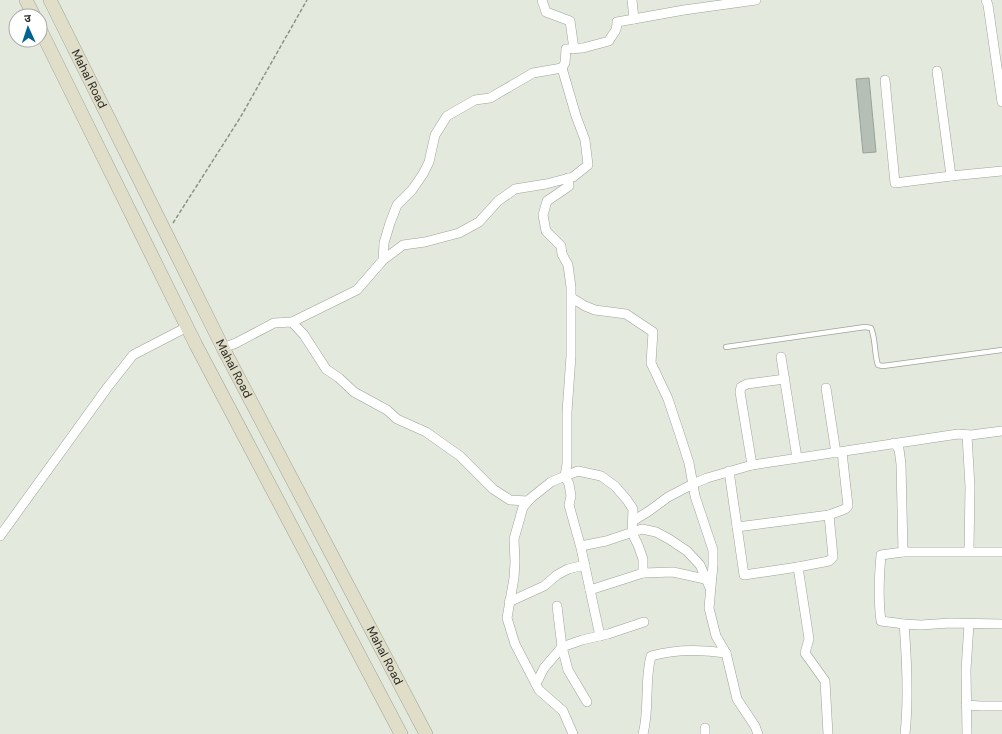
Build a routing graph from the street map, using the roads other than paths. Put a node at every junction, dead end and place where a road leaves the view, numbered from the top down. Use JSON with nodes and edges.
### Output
{"nodes":[{"id":1,"x":50,"y":0,"type":"edge"},
{"id":2,"x":542,"y":0,"type":"edge"},
{"id":3,"x":632,"y":0,"type":"edge"},
{"id":4,"x":756,"y":0,"type":"edge"},
{"id":5,"x":986,"y":0,"type":"edge"},
{"id":6,"x":634,"y":19,"type":"junction"},
{"id":7,"x":48,"y":45,"type":"edge"},
{"id":8,"x":574,"y":49,"type":"junction"},
{"id":9,"x":562,"y":68,"type":"junction"},
{"id":10,"x":937,"y":71,"type":"dead end"},
{"id":11,"x":885,"y":80,"type":"dead end"},
{"id":12,"x":1002,"y":102,"type":"edge"},
{"id":13,"x":1002,"y":171,"type":"edge"},
{"id":14,"x":951,"y":176,"type":"junction"},
{"id":15,"x":568,"y":178,"type":"junction"},
{"id":16,"x":383,"y":260,"type":"junction"},
{"id":17,"x":572,"y":298,"type":"junction"},
{"id":18,"x":292,"y":322,"type":"junction"},
{"id":19,"x":187,"y":327,"type":"junction"},
{"id":20,"x":726,"y":347,"type":"dead end"},
{"id":21,"x":222,"y":348,"type":"junction"},
{"id":22,"x":1002,"y":350,"type":"edge"},
{"id":23,"x":781,"y":358,"type":"dead end"},
{"id":24,"x":784,"y":379,"type":"junction"},
{"id":25,"x":826,"y":388,"type":"dead end"},
{"id":26,"x":1002,"y":431,"type":"edge"},
{"id":27,"x":967,"y":435,"type":"junction"},
{"id":28,"x":894,"y":443,"type":"junction"},
{"id":29,"x":839,"y":452,"type":"junction"},
{"id":30,"x":797,"y":458,"type":"junction"},
{"id":31,"x":752,"y":465,"type":"junction"},
{"id":32,"x":729,"y":471,"type":"junction"},
{"id":33,"x":565,"y":476,"type":"junction"},
{"id":34,"x":693,"y":484,"type":"junction"},
{"id":35,"x":528,"y":501,"type":"junction"},
{"id":36,"x":829,"y":515,"type":"junction"},
{"id":37,"x":633,"y":521,"type":"junction"},
{"id":38,"x":737,"y":527,"type":"junction"},
{"id":39,"x":632,"y":534,"type":"junction"},
{"id":40,"x":0,"y":536,"type":"edge"},
{"id":41,"x":581,"y":546,"type":"junction"},
{"id":42,"x":903,"y":552,"type":"junction"},
{"id":43,"x":968,"y":552,"type":"junction"},
{"id":44,"x":1002,"y":552,"type":"edge"},
{"id":45,"x":585,"y":565,"type":"junction"},
{"id":46,"x":798,"y":566,"type":"junction"},
{"id":47,"x":643,"y":574,"type":"junction"},
{"id":48,"x":705,"y":579,"type":"junction"},
{"id":49,"x":590,"y":590,"type":"junction"},
{"id":50,"x":711,"y":591,"type":"junction"},
{"id":51,"x":509,"y":602,"type":"junction"},
{"id":52,"x":557,"y":606,"type":"dead end"},
{"id":53,"x":644,"y":622,"type":"dead end"},
{"id":54,"x":904,"y":624,"type":"junction"},
{"id":55,"x":968,"y":624,"type":"junction"},
{"id":56,"x":1002,"y":624,"type":"edge"},
{"id":57,"x":600,"y":636,"type":"junction"},
{"id":58,"x":562,"y":647,"type":"junction"},
{"id":59,"x":726,"y":653,"type":"junction"},
{"id":60,"x":536,"y":684,"type":"junction"},
{"id":61,"x":587,"y":702,"type":"dead end"},
{"id":62,"x":966,"y":705,"type":"junction"},
{"id":63,"x":1002,"y":706,"type":"edge"},
{"id":64,"x":400,"y":734,"type":"edge"},
{"id":65,"x":426,"y":734,"type":"edge"},
{"id":66,"x":573,"y":734,"type":"edge"},
{"id":67,"x":644,"y":734,"type":"edge"},
{"id":68,"x":758,"y":734,"type":"edge"},
{"id":69,"x":828,"y":734,"type":"edge"},
{"id":70,"x":906,"y":734,"type":"edge"},
{"id":71,"x":966,"y":734,"type":"edge"}],
"edges":[{"from":1,"to":21,"type":"main road","name":"Mahal Road"},
{"from":2,"to":8,"type":"street"},
{"from":3,"to":6,"type":"street"},
{"from":4,"to":6,"type":"street"},
{"from":5,"to":12,"type":"street"},
{"from":6,"to":8,"type":"street"},
{"from":7,"to":19,"type":"main road","name":"Mahal Road"},
{"from":8,"to":9,"type":"street"},
{"from":9,"to":15,"type":"street"},
{"from":9,"to":16,"type":"street"},
{"from":10,"to":14,"type":"street"},
{"from":11,"to":14,"type":"street"},
{"from":13,"to":14,"type":"street"},
{"from":15,"to":16,"type":"street"},
{"from":15,"to":17,"type":"street"},
{"from":16,"to":18,"type":"street"},
{"from":17,"to":33,"type":"street"},
{"from":17,"to":34,"type":"street"},
{"from":18,"to":21,"type":"street"},
{"from":18,"to":35,"type":"street"},
{"from":19,"to":40,"type":"street"},
{"from":19,"to":64,"type":"main road","name":"Mahal Road"},
{"from":20,"to":22,"type":"lane"},
{"from":21,"to":65,"type":"main road","name":"Mahal Road"},
{"from":23,"to":24,"type":"street"},
{"from":24,"to":30,"type":"street"},
{"from":24,"to":31,"type":"street"},
{"from":25,"to":29,"type":"street"},
{"from":26,"to":27,"type":"street"},
{"from":27,"to":28,"type":"street"},
{"from":27,"to":43,"type":"street"},
{"from":28,"to":29,"type":"street"},
{"from":28,"to":42,"type":"street"},
{"from":29,"to":30,"type":"street"},
{"from":29,"to":36,"type":"street"},
{"from":30,"to":31,"type":"street"},
{"from":31,"to":32,"type":"street"},
{"from":32,"to":34,"type":"street"},
{"from":32,"to":38,"type":"street"},
{"from":33,"to":35,"type":"street"},
{"from":33,"to":37,"type":"street"},
{"from":33,"to":41,"type":"street"},
{"from":34,"to":37,"type":"street"},
{"from":34,"to":50,"type":"street"},
{"from":35,"to":51,"type":"street"},
{"from":36,"to":38,"type":"street"},
{"from":36,"to":46,"type":"street"},
{"from":37,"to":39,"type":"street"},
{"from":38,"to":46,"type":"street"},
{"from":39,"to":41,"type":"street"},
{"from":39,"to":47,"type":"street"},
{"from":39,"to":48,"type":"street"},
{"from":41,"to":45,"type":"street"},
{"from":42,"to":43,"type":"street"},
{"from":42,"to":54,"type":"street"},
{"from":43,"to":44,"type":"street"},
{"from":45,"to":49,"type":"street"},
{"from":45,"to":51,"type":"street"},
{"from":46,"to":69,"type":"street"},
{"from":47,"to":48,"type":"street"},
{"from":47,"to":49,"type":"street"},
{"from":48,"to":50,"type":"street"},
{"from":49,"to":57,"type":"street"},
{"from":50,"to":59,"type":"street"},
{"from":51,"to":60,"type":"street"},
{"from":52,"to":58,"type":"street"},
{"from":53,"to":57,"type":"street"},
{"from":54,"to":55,"type":"street"},
{"from":54,"to":70,"type":"street"},
{"from":55,"to":56,"type":"street"},
{"from":55,"to":62,"type":"street"},
{"from":57,"to":58,"type":"street"},
{"from":58,"to":60,"type":"street"},
{"from":58,"to":61,"type":"street"},
{"from":59,"to":67,"type":"street"},
{"from":59,"to":68,"type":"street"},
{"from":60,"to":66,"type":"street"},
{"from":62,"to":63,"type":"street"},
{"from":62,"to":71,"type":"street"}]}
